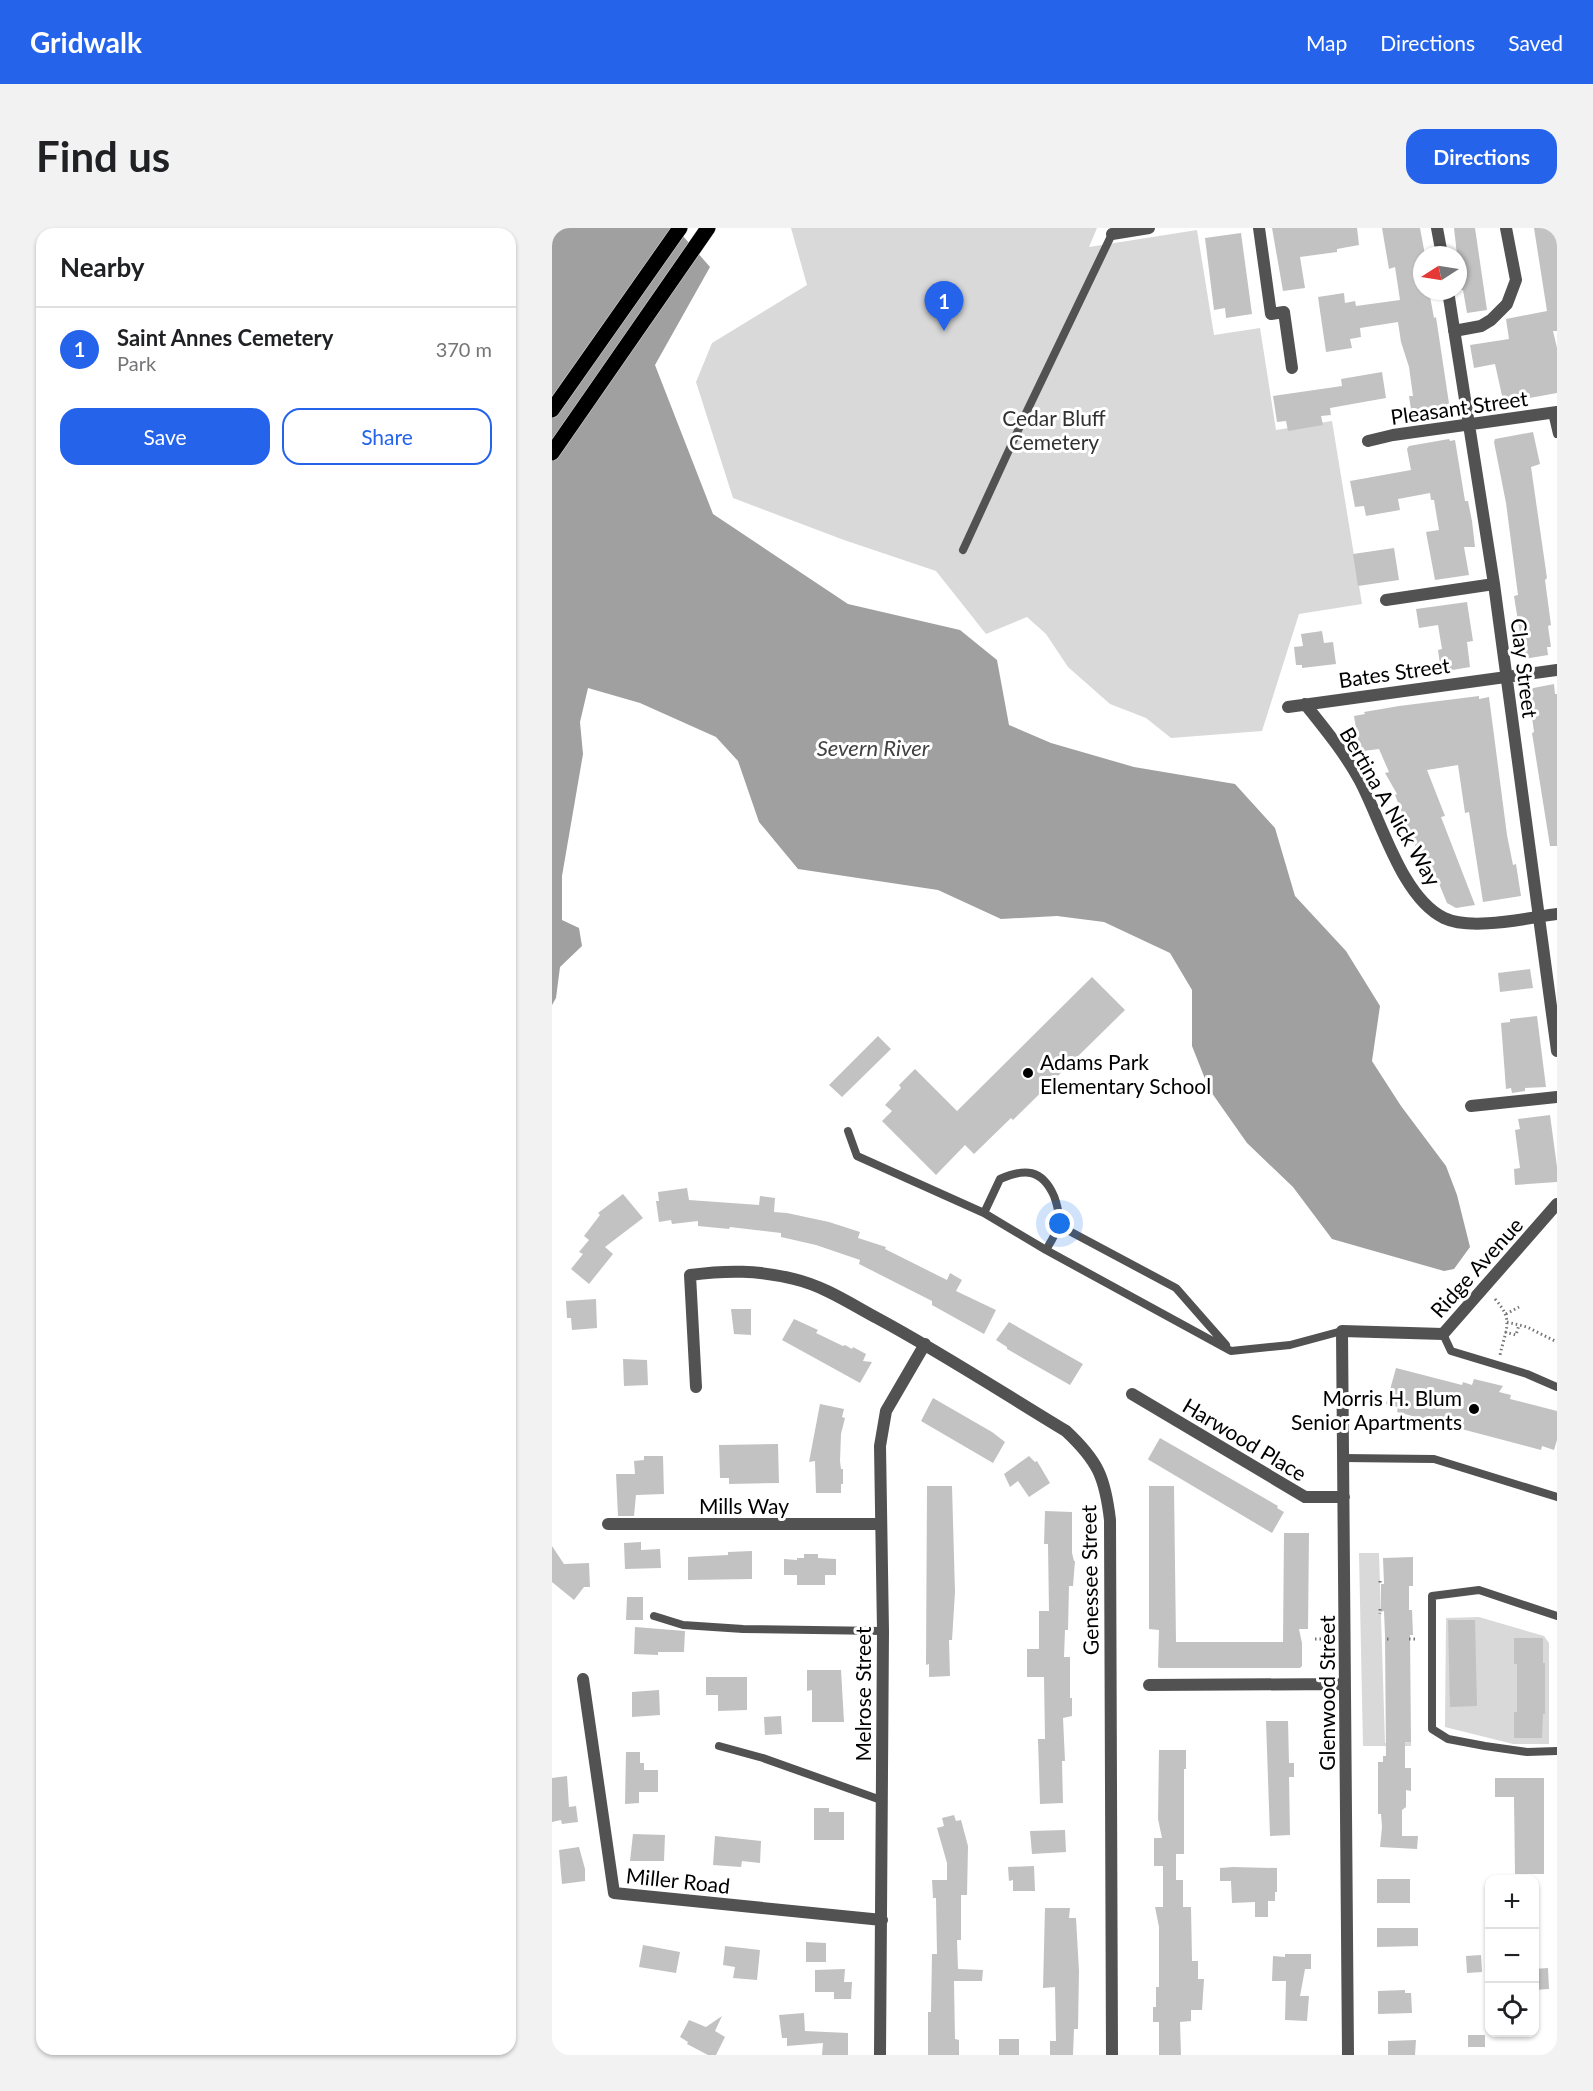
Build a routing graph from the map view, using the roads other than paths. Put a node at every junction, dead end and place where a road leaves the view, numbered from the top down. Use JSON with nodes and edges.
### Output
{"nodes":[{"id":1,"x":680,"y":228,"type":"edge"},
{"id":2,"x":708,"y":228,"type":"edge"},
{"id":3,"x":1149,"y":228,"type":"edge"},
{"id":4,"x":1259,"y":228,"type":"edge"},
{"id":5,"x":1437,"y":228,"type":"edge"},
{"id":6,"x":1506,"y":228,"type":"edge"},
{"id":7,"x":1113,"y":231,"type":"edge"},
{"id":8,"x":1440,"y":246,"type":"edge"},
{"id":9,"x":1449,"y":300,"type":"edge"},
{"id":10,"x":1454,"y":331,"type":"junction"},
{"id":11,"x":1292,"y":368,"type":"dead end"},
{"id":12,"x":552,"y":410,"type":"edge"},
{"id":13,"x":1555,"y":412,"type":"edge"},
{"id":14,"x":1469,"y":424,"type":"junction"},
{"id":15,"x":1557,"y":434,"type":"edge"},
{"id":16,"x":1368,"y":441,"type":"dead end"},
{"id":17,"x":552,"y":453,"type":"edge"},
{"id":18,"x":963,"y":550,"type":"dead end"},
{"id":19,"x":1494,"y":584,"type":"junction"},
{"id":20,"x":1386,"y":600,"type":"dead end"},
{"id":21,"x":1557,"y":670,"type":"edge"},
{"id":22,"x":1506,"y":677,"type":"junction"},
{"id":23,"x":1305,"y":704,"type":"junction"},
{"id":24,"x":1288,"y":707,"type":"dead end"},
{"id":25,"x":1557,"y":914,"type":"edge"},
{"id":26,"x":1538,"y":916,"type":"junction"},
{"id":27,"x":1557,"y":1051,"type":"edge"},
{"id":28,"x":1557,"y":1097,"type":"edge"},
{"id":29,"x":1471,"y":1106,"type":"dead end"},
{"id":30,"x":848,"y":1131,"type":"dead end"},
{"id":31,"x":1557,"y":1203,"type":"edge"},
{"id":32,"x":984,"y":1213,"type":"junction"},
{"id":33,"x":1058,"y":1225,"type":"junction"},
{"id":34,"x":1046,"y":1250,"type":"junction"},
{"id":35,"x":1342,"y":1330,"type":"junction"},
{"id":36,"x":1443,"y":1334,"type":"junction"},
{"id":37,"x":925,"y":1344,"type":"junction"},
{"id":38,"x":1231,"y":1351,"type":"junction"},
{"id":39,"x":696,"y":1387,"type":"dead end"},
{"id":40,"x":1557,"y":1387,"type":"edge"},
{"id":41,"x":1132,"y":1394,"type":"dead end"},
{"id":42,"x":1343,"y":1458,"type":"junction"},
{"id":43,"x":1344,"y":1497,"type":"junction"},
{"id":44,"x":1557,"y":1497,"type":"edge"},
{"id":45,"x":608,"y":1524,"type":"dead end"},
{"id":46,"x":880,"y":1524,"type":"junction"},
{"id":47,"x":654,"y":1616,"type":"dead end"},
{"id":48,"x":1557,"y":1616,"type":"edge"},
{"id":49,"x":883,"y":1631,"type":"junction"},
{"id":50,"x":583,"y":1679,"type":"dead end"},
{"id":51,"x":1345,"y":1684,"type":"junction"},
{"id":52,"x":1149,"y":1685,"type":"dead end"},
{"id":53,"x":719,"y":1746,"type":"dead end"},
{"id":54,"x":1557,"y":1751,"type":"edge"},
{"id":55,"x":881,"y":1800,"type":"junction"},
{"id":56,"x":882,"y":1920,"type":"junction"},
{"id":57,"x":880,"y":2055,"type":"edge"},
{"id":58,"x":1112,"y":2055,"type":"edge"},
{"id":59,"x":1348,"y":2055,"type":"edge"}],
"edges":[{"from":1,"to":12,"type":"main road"},
{"from":2,"to":17,"type":"main road"},
{"from":3,"to":7,"type":"street"},
{"from":4,"to":11,"type":"street"},
{"from":5,"to":8,"type":"street"},
{"from":6,"to":10,"type":"street"},
{"from":7,"to":18,"type":"lane"},
{"from":9,"to":10,"type":"street","name":"Clay Street"},
{"from":10,"to":14,"type":"street","name":"Clay Street"},
{"from":13,"to":14,"type":"street","name":"Pleasant Street"},
{"from":13,"to":15,"type":"lane"},
{"from":14,"to":16,"type":"street","name":"Pleasant Street"},
{"from":14,"to":19,"type":"street","name":"Clay Street"},
{"from":19,"to":20,"type":"street"},
{"from":19,"to":22,"type":"street","name":"Clay Street"},
{"from":21,"to":22,"type":"street","name":"Bates Street"},
{"from":22,"to":23,"type":"street","name":"Bates Street"},
{"from":22,"to":26,"type":"street","name":"Clay Street"},
{"from":23,"to":24,"type":"street","name":"Bates Street"},
{"from":23,"to":26,"type":"street","name":"Bertina A Nick Way"},
{"from":25,"to":26,"type":"street","name":"Bertina A Nick Way"},
{"from":26,"to":27,"type":"street","name":"Clay Street"},
{"from":28,"to":29,"type":"street"},
{"from":30,"to":32,"type":"lane"},
{"from":31,"to":36,"type":"street","name":"Ridge Avenue"},
{"from":32,"to":33,"type":"lane"},
{"from":32,"to":34,"type":"lane"},
{"from":33,"to":34,"type":"lane"},
{"from":33,"to":38,"type":"lane"},
{"from":34,"to":38,"type":"lane"},
{"from":35,"to":36,"type":"street","name":"Ridge Avenue"},
{"from":35,"to":38,"type":"lane"},
{"from":35,"to":42,"type":"street","name":"Glenwood Street"},
{"from":36,"to":40,"type":"lane"},
{"from":37,"to":39,"type":"street","name":"Genessee Street"},
{"from":37,"to":46,"type":"street","name":"Melrose Street"},
{"from":37,"to":58,"type":"street","name":"Genessee Street"},
{"from":41,"to":43,"type":"street","name":"Harwood Place"},
{"from":42,"to":43,"type":"street","name":"Glenwood Street"},
{"from":42,"to":44,"type":"lane"},
{"from":43,"to":51,"type":"street","name":"Glenwood Street"},
{"from":45,"to":46,"type":"street","name":"Mills Way"},
{"from":46,"to":49,"type":"street","name":"Melrose Street"},
{"from":47,"to":49,"type":"lane"},
{"from":48,"to":54,"type":"lane"},
{"from":49,"to":55,"type":"street","name":"Melrose Street"},
{"from":50,"to":56,"type":"street","name":"Miller Road"},
{"from":51,"to":52,"type":"street"},
{"from":51,"to":59,"type":"street","name":"Glenwood Street"},
{"from":53,"to":55,"type":"lane"},
{"from":55,"to":56,"type":"street","name":"Melrose Street"},
{"from":56,"to":57,"type":"street","name":"Melrose Street"}]}
